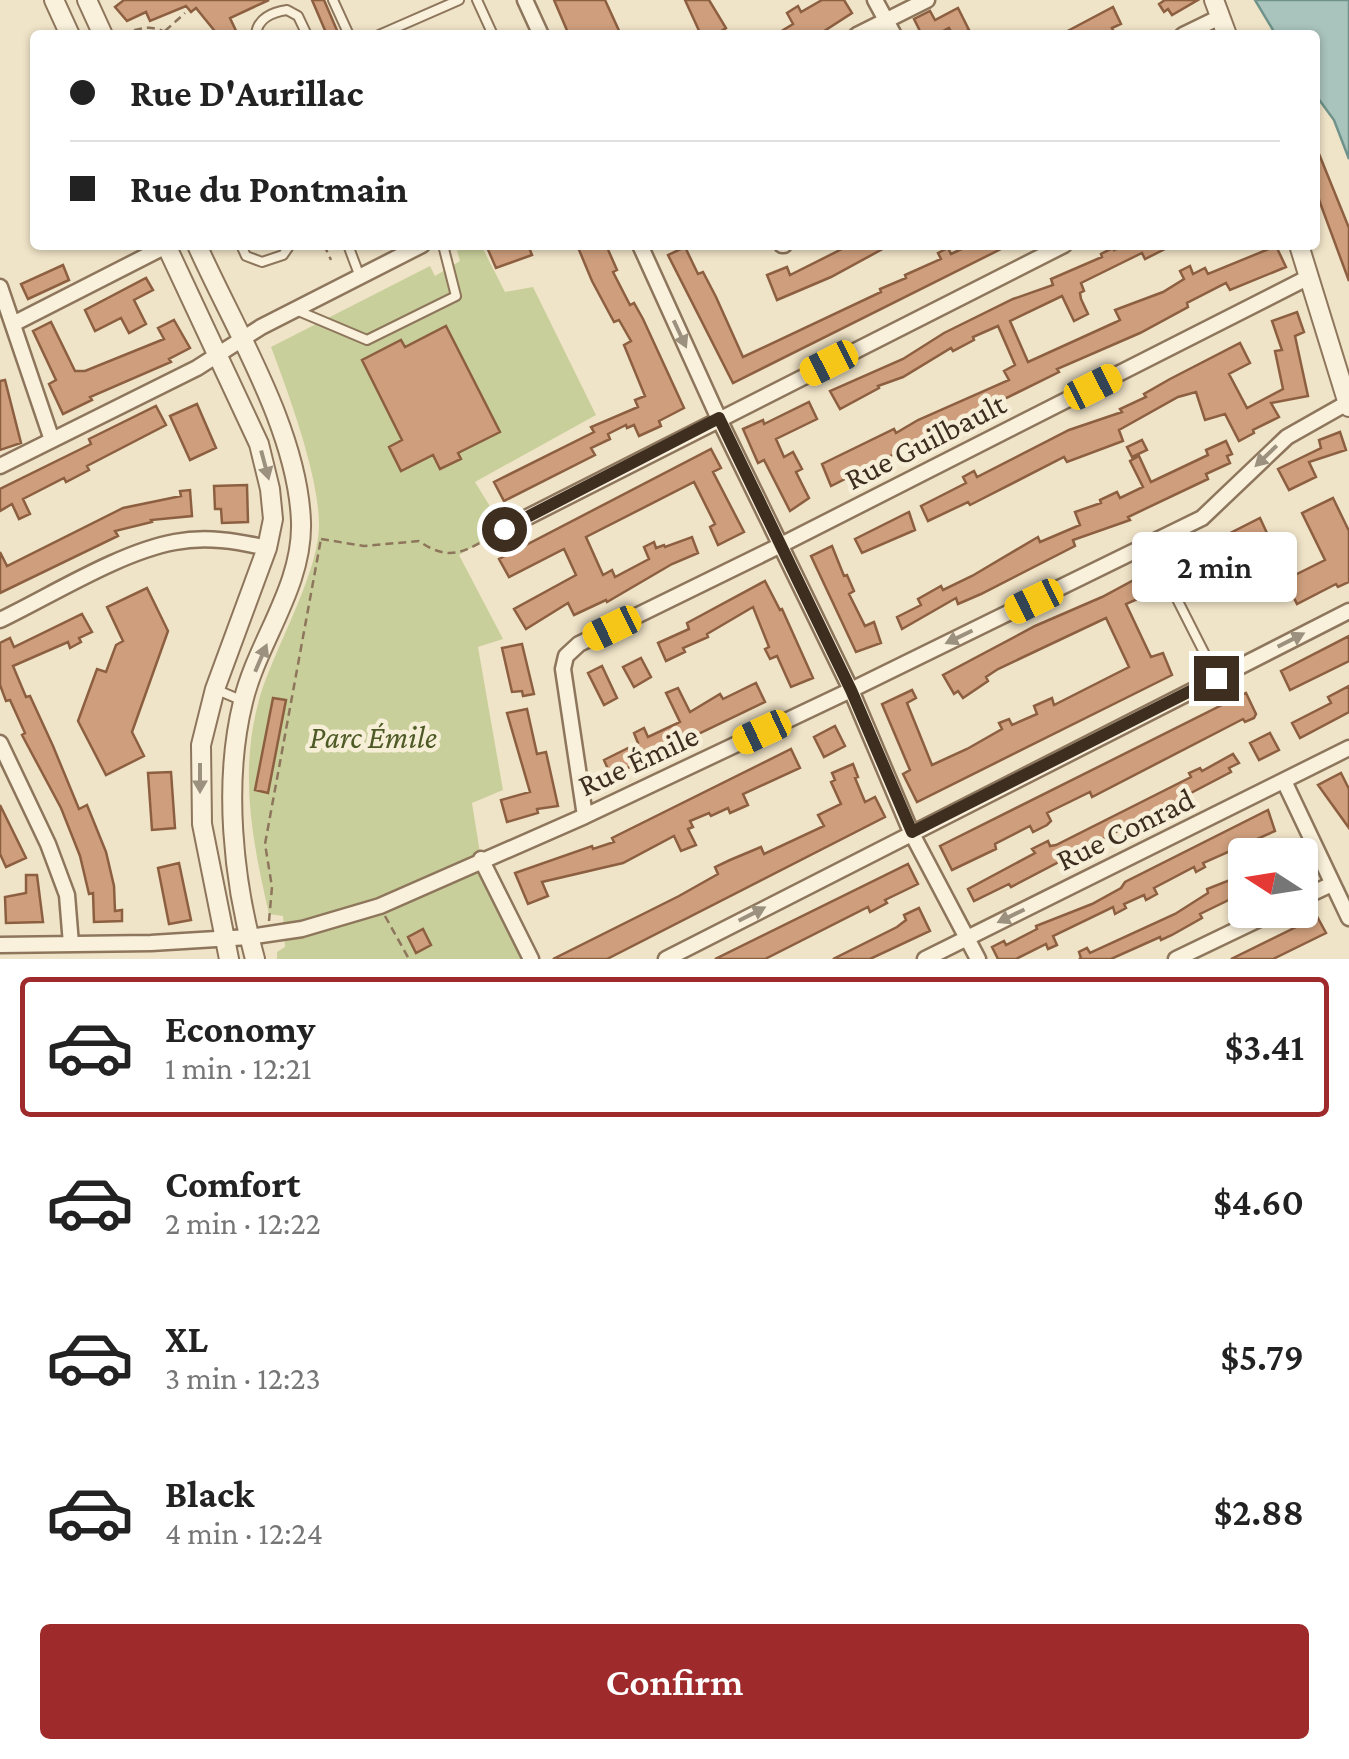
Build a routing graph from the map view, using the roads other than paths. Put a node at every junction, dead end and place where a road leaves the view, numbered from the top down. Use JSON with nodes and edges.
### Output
{"nodes":[{"id":1,"x":54,"y":0,"type":"edge"},
{"id":2,"x":87,"y":0,"type":"edge"},
{"id":3,"x":333,"y":0,"type":"edge"},
{"id":4,"x":459,"y":0,"type":"edge"},
{"id":5,"x":477,"y":0,"type":"edge"},
{"id":6,"x":525,"y":0,"type":"edge"},
{"id":7,"x":876,"y":0,"type":"edge"},
{"id":8,"x":927,"y":0,"type":"edge"},
{"id":9,"x":1220,"y":17,"type":"edge"},
{"id":10,"x":886,"y":20,"type":"junction"},
{"id":11,"x":68,"y":30,"type":"edge"},
{"id":12,"x":101,"y":30,"type":"edge"},
{"id":13,"x":257,"y":30,"type":"edge"},
{"id":14,"x":305,"y":30,"type":"edge"},
{"id":15,"x":347,"y":30,"type":"edge"},
{"id":16,"x":391,"y":30,"type":"edge"},
{"id":17,"x":491,"y":30,"type":"edge"},
{"id":18,"x":539,"y":30,"type":"edge"},
{"id":19,"x":867,"y":30,"type":"edge"},
{"id":20,"x":891,"y":30,"type":"edge"},
{"id":21,"x":1193,"y":30,"type":"edge"},
{"id":22,"x":158,"y":250,"type":"edge"},
{"id":23,"x":168,"y":250,"type":"edge"},
{"id":24,"x":199,"y":250,"type":"edge"},
{"id":25,"x":243,"y":250,"type":"edge"},
{"id":26,"x":285,"y":250,"type":"edge"},
{"id":27,"x":350,"y":250,"type":"edge"},
{"id":28,"x":413,"y":250,"type":"edge"},
{"id":29,"x":444,"y":250,"type":"edge"},
{"id":30,"x":642,"y":250,"type":"edge"},
{"id":31,"x":1054,"y":250,"type":"edge"},
{"id":32,"x":1301,"y":250,"type":"edge"},
{"id":33,"x":360,"y":277,"type":"junction"},
{"id":34,"x":1309,"y":277,"type":"junction"},
{"id":35,"x":1,"y":295,"type":"edge"},
{"id":36,"x":296,"y":310,"type":"junction"},
{"id":37,"x":12,"y":324,"type":"junction"},
{"id":38,"x":240,"y":340,"type":"junction"},
{"id":39,"x":216,"y":355,"type":"junction"},
{"id":40,"x":1348,"y":405,"type":"edge"},
{"id":41,"x":719,"y":418,"type":"junction"},
{"id":42,"x":52,"y":440,"type":"junction"},
{"id":43,"x":0,"y":466,"type":"edge"},
{"id":44,"x":504,"y":529,"type":"road end"},
{"id":45,"x":1149,"y":544,"type":"junction"},
{"id":46,"x":781,"y":545,"type":"junction"},
{"id":47,"x":267,"y":548,"type":"junction"},
{"id":48,"x":1349,"y":611,"type":"edge"},
{"id":49,"x":0,"y":620,"type":"edge"},
{"id":50,"x":1216,"y":678,"type":"junction"},
{"id":51,"x":215,"y":688,"type":"junction"},
{"id":52,"x":851,"y":690,"type":"junction"},
{"id":53,"x":243,"y":701,"type":"junction"},
{"id":54,"x":0,"y":742,"type":"edge"},
{"id":55,"x":1349,"y":748,"type":"edge"},
{"id":56,"x":1284,"y":781,"type":"junction"},
{"id":57,"x":585,"y":816,"type":"junction"},
{"id":58,"x":912,"y":832,"type":"junction"},
{"id":59,"x":481,"y":859,"type":"junction"},
{"id":60,"x":1332,"y":884,"type":"junction"},
{"id":61,"x":1318,"y":891,"type":"edge"},
{"id":62,"x":1349,"y":918,"type":"edge"},
{"id":63,"x":1241,"y":928,"type":"edge"},
{"id":64,"x":249,"y":937,"type":"junction"},
{"id":65,"x":226,"y":938,"type":"junction"},
{"id":66,"x":968,"y":938,"type":"junction"},
{"id":67,"x":71,"y":944,"type":"junction"},
{"id":68,"x":0,"y":945,"type":"edge"},
{"id":69,"x":229,"y":959,"type":"edge"},
{"id":70,"x":255,"y":959,"type":"edge"},
{"id":71,"x":530,"y":959,"type":"edge"},
{"id":72,"x":666,"y":959,"type":"edge"},
{"id":73,"x":925,"y":959,"type":"edge"},
{"id":74,"x":978,"y":959,"type":"edge"},
{"id":75,"x":1176,"y":959,"type":"edge"}],
"edges":[{"from":1,"to":11,"type":"street"},
{"from":2,"to":12,"type":"street"},
{"from":3,"to":15,"type":"lane"},
{"from":4,"to":16,"type":"lane"},
{"from":5,"to":17,"type":"lane"},
{"from":6,"to":18,"type":"street"},
{"from":7,"to":10,"type":"street"},
{"from":8,"to":10,"type":"street"},
{"from":9,"to":21,"type":"street"},
{"from":10,"to":19,"type":"street"},
{"from":10,"to":20,"type":"street"},
{"from":13,"to":14,"type":"lane"},
{"from":22,"to":37,"type":"street"},
{"from":23,"to":39,"type":"street"},
{"from":24,"to":38,"type":"street"},
{"from":25,"to":26,"type":"lane"},
{"from":27,"to":33,"type":"lane"},
{"from":28,"to":33,"type":"street"},
{"from":29,"to":36,"type":"lane"},
{"from":30,"to":41,"type":"street","one_way":true},
{"from":31,"to":41,"type":"street"},
{"from":32,"to":34,"type":"street"},
{"from":33,"to":36,"type":"street"},
{"from":34,"to":40,"type":"street"},
{"from":34,"to":46,"type":"street","name":"Rue Guilbault"},
{"from":35,"to":37,"type":"street"},
{"from":36,"to":38,"type":"street"},
{"from":37,"to":42,"type":"street"},
{"from":38,"to":39,"type":"street"},
{"from":53,"to":38,"type":"street","one_way":true},
{"from":39,"to":42,"type":"street"},
{"from":39,"to":47,"type":"street","one_way":true},
{"from":40,"to":45,"type":"street","name":"Rue Émile","one_way":true},
{"from":41,"to":44,"type":"street"},
{"from":41,"to":46,"type":"street"},
{"from":42,"to":43,"type":"street"},
{"from":45,"to":50,"type":"lane"},
{"from":45,"to":52,"type":"street","name":"Rue Émile","one_way":true},
{"from":46,"to":52,"type":"street"},
{"from":46,"to":57,"type":"street","name":"Rue Guilbault"},
{"from":47,"to":49,"type":"street"},
{"from":47,"to":51,"type":"street"},
{"from":50,"to":48,"type":"street","one_way":true},
{"from":50,"to":58,"type":"street"},
{"from":51,"to":53,"type":"lane"},
{"from":51,"to":65,"type":"street","one_way":true},
{"from":52,"to":57,"type":"street","name":"Rue Émile"},
{"from":52,"to":58,"type":"street"},
{"from":53,"to":64,"type":"street"},
{"from":54,"to":67,"type":"street"},
{"from":55,"to":56,"type":"street","name":"Rue Conrad"},
{"from":56,"to":60,"type":"street"},
{"from":56,"to":66,"type":"street","name":"Rue Conrad","one_way":true},
{"from":57,"to":59,"type":"street","name":"Rue Émile"},
{"from":58,"to":66,"type":"street"},
{"from":72,"to":58,"type":"street","one_way":true},
{"from":59,"to":64,"type":"street","name":"Rue Émile"},
{"from":59,"to":71,"type":"street"},
{"from":60,"to":61,"type":"street"},
{"from":60,"to":62,"type":"street"},
{"from":63,"to":75,"type":"street"},
{"from":64,"to":65,"type":"street","name":"Rue Émile"},
{"from":64,"to":70,"type":"street"},
{"from":65,"to":67,"type":"street","name":"Rue Émile"},
{"from":65,"to":69,"type":"street"},
{"from":66,"to":73,"type":"street","name":"Rue Conrad"},
{"from":66,"to":74,"type":"street"},
{"from":67,"to":68,"type":"street","name":"Rue Émile"}]}
